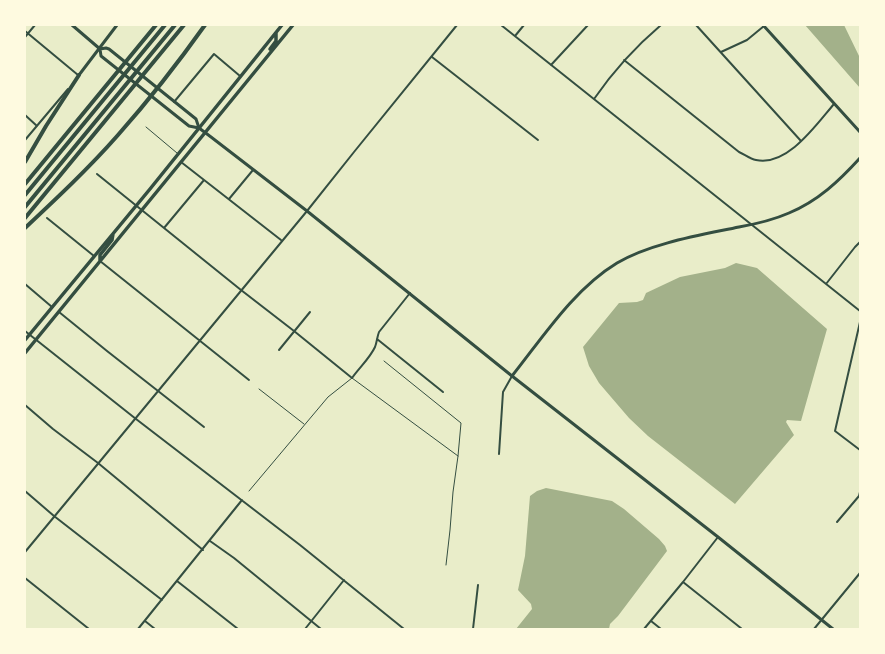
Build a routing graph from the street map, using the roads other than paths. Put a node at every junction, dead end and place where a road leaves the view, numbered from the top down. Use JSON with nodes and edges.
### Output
{"nodes":[{"id":1,"x":35,"y":25,"type":"edge"},
{"id":2,"x":72,"y":25,"type":"edge"},
{"id":3,"x":117,"y":25,"type":"edge"},
{"id":4,"x":156,"y":25,"type":"edge"},
{"id":5,"x":165,"y":25,"type":"edge"},
{"id":6,"x":175,"y":25,"type":"edge"},
{"id":7,"x":184,"y":25,"type":"edge"},
{"id":8,"x":205,"y":25,"type":"edge"},
{"id":9,"x":282,"y":25,"type":"edge"},
{"id":10,"x":293,"y":25,"type":"edge"},
{"id":11,"x":457,"y":25,"type":"edge"},
{"id":12,"x":501,"y":25,"type":"edge"},
{"id":13,"x":524,"y":25,"type":"edge"},
{"id":14,"x":588,"y":25,"type":"edge"},
{"id":15,"x":661,"y":25,"type":"edge"},
{"id":16,"x":696,"y":25,"type":"edge"},
{"id":17,"x":763,"y":25,"type":"edge"},
{"id":18,"x":25,"y":31,"type":"edge"},
{"id":19,"x":276,"y":33,"type":"junction"},
{"id":20,"x":28,"y":34,"type":"junction"},
{"id":21,"x":515,"y":36,"type":"junction"},
{"id":22,"x":25,"y":37,"type":"edge"},
{"id":23,"x":100,"y":49,"type":"junction"},
{"id":24,"x":720,"y":52,"type":"junction"},
{"id":25,"x":432,"y":57,"type":"junction"},
{"id":26,"x":624,"y":60,"type":"junction"},
{"id":27,"x":551,"y":65,"type":"junction"},
{"id":28,"x":259,"y":66,"type":"junction"},
{"id":29,"x":79,"y":75,"type":"junction"},
{"id":30,"x":240,"y":76,"type":"junction"},
{"id":31,"x":157,"y":88,"type":"junction"},
{"id":32,"x":151,"y":96,"type":"junction"},
{"id":33,"x":594,"y":99,"type":"junction"},
{"id":34,"x":174,"y":102,"type":"junction"},
{"id":35,"x":834,"y":104,"type":"junction"},
{"id":36,"x":25,"y":115,"type":"edge"},
{"id":37,"x":37,"y":126,"type":"junction"},
{"id":38,"x":146,"y":127,"type":"dead end"},
{"id":39,"x":199,"y":128,"type":"junction"},
{"id":40,"x":860,"y":132,"type":"edge"},
{"id":41,"x":206,"y":133,"type":"junction"},
{"id":42,"x":25,"y":140,"type":"edge"},
{"id":43,"x":538,"y":140,"type":"dead end"},
{"id":44,"x":801,"y":141,"type":"junction"},
{"id":45,"x":178,"y":154,"type":"junction"},
{"id":46,"x":860,"y":158,"type":"edge"},
{"id":47,"x":25,"y":162,"type":"edge"},
{"id":48,"x":181,"y":162,"type":"junction"},
{"id":49,"x":253,"y":170,"type":"junction"},
{"id":50,"x":97,"y":174,"type":"dead end"},
{"id":51,"x":204,"y":180,"type":"junction"},
{"id":52,"x":25,"y":184,"type":"edge"},
{"id":53,"x":25,"y":195,"type":"edge"},
{"id":54,"x":229,"y":199,"type":"junction"},
{"id":55,"x":136,"y":206,"type":"junction"},
{"id":56,"x":25,"y":207,"type":"edge"},
{"id":57,"x":142,"y":210,"type":"junction"},
{"id":58,"x":307,"y":211,"type":"junction"},
{"id":59,"x":25,"y":218,"type":"edge"},
{"id":60,"x":47,"y":218,"type":"dead end"},
{"id":61,"x":752,"y":225,"type":"junction"},
{"id":62,"x":25,"y":228,"type":"edge"},
{"id":63,"x":164,"y":228,"type":"junction"},
{"id":64,"x":113,"y":233,"type":"junction"},
{"id":65,"x":282,"y":240,"type":"junction"},
{"id":66,"x":860,"y":242,"type":"edge"},
{"id":67,"x":94,"y":256,"type":"junction"},
{"id":68,"x":100,"y":261,"type":"junction"},
{"id":69,"x":25,"y":284,"type":"edge"},
{"id":70,"x":826,"y":284,"type":"junction"},
{"id":71,"x":241,"y":290,"type":"junction"},
{"id":72,"x":410,"y":293,"type":"junction"},
{"id":73,"x":52,"y":307,"type":"junction"},
{"id":74,"x":860,"y":311,"type":"edge"},
{"id":75,"x":59,"y":312,"type":"junction"},
{"id":76,"x":310,"y":312,"type":"dead end"},
{"id":77,"x":860,"y":322,"type":"edge"},
{"id":78,"x":25,"y":331,"type":"edge"},
{"id":79,"x":294,"y":331,"type":"junction"},
{"id":80,"x":29,"y":335,"type":"junction"},
{"id":81,"x":377,"y":339,"type":"junction"},
{"id":82,"x":25,"y":340,"type":"edge"},
{"id":83,"x":36,"y":340,"type":"junction"},
{"id":84,"x":200,"y":340,"type":"junction"},
{"id":85,"x":279,"y":350,"type":"dead end"},
{"id":86,"x":25,"y":353,"type":"edge"},
{"id":87,"x":384,"y":361,"type":"dead end"},
{"id":88,"x":512,"y":376,"type":"junction"},
{"id":89,"x":352,"y":378,"type":"junction"},
{"id":90,"x":249,"y":380,"type":"dead end"},
{"id":91,"x":259,"y":388,"type":"dead end"},
{"id":92,"x":158,"y":391,"type":"junction"},
{"id":93,"x":443,"y":392,"type":"dead end"},
{"id":94,"x":25,"y":405,"type":"edge"},
{"id":95,"x":136,"y":419,"type":"junction"},
{"id":96,"x":304,"y":424,"type":"junction"},
{"id":97,"x":204,"y":427,"type":"dead end"},
{"id":98,"x":860,"y":450,"type":"edge"},
{"id":99,"x":499,"y":454,"type":"dead end"},
{"id":100,"x":458,"y":456,"type":"junction"},
{"id":101,"x":98,"y":463,"type":"junction"},
{"id":102,"x":25,"y":491,"type":"edge"},
{"id":103,"x":249,"y":491,"type":"dead end"},
{"id":104,"x":860,"y":492,"type":"edge"},
{"id":105,"x":242,"y":500,"type":"junction"},
{"id":106,"x":54,"y":516,"type":"junction"},
{"id":107,"x":837,"y":522,"type":"dead end"},
{"id":108,"x":718,"y":537,"type":"junction"},
{"id":109,"x":210,"y":541,"type":"junction"},
{"id":110,"x":203,"y":550,"type":"junction"},
{"id":111,"x":25,"y":552,"type":"edge"},
{"id":112,"x":446,"y":565,"type":"dead end"},
{"id":113,"x":860,"y":573,"type":"edge"},
{"id":114,"x":25,"y":578,"type":"edge"},
{"id":115,"x":344,"y":580,"type":"junction"},
{"id":116,"x":178,"y":581,"type":"junction"},
{"id":117,"x":683,"y":582,"type":"junction"},
{"id":118,"x":478,"y":585,"type":"dead end"},
{"id":119,"x":162,"y":600,"type":"junction"},
{"id":120,"x":822,"y":620,"type":"junction"},
{"id":121,"x":145,"y":621,"type":"junction"},
{"id":122,"x":651,"y":621,"type":"junction"},
{"id":123,"x":311,"y":622,"type":"junction"},
{"id":124,"x":89,"y":629,"type":"edge"},
{"id":125,"x":138,"y":629,"type":"edge"},
{"id":126,"x":155,"y":629,"type":"edge"},
{"id":127,"x":238,"y":629,"type":"edge"},
{"id":128,"x":305,"y":629,"type":"edge"},
{"id":129,"x":320,"y":629,"type":"edge"},
{"id":130,"x":404,"y":629,"type":"edge"},
{"id":131,"x":473,"y":629,"type":"edge"},
{"id":132,"x":644,"y":629,"type":"edge"},
{"id":133,"x":660,"y":629,"type":"edge"},
{"id":134,"x":742,"y":629,"type":"edge"},
{"id":135,"x":814,"y":629,"type":"edge"},
{"id":136,"x":833,"y":629,"type":"edge"}],
"edges":[{"from":1,"to":20,"type":"street"},
{"from":2,"to":23,"type":"main road"},
{"from":3,"to":23,"type":"main road"},
{"from":4,"to":52,"type":"highway"},
{"from":5,"to":53,"type":"highway"},
{"from":6,"to":56,"type":"highway"},
{"from":7,"to":59,"type":"highway"},
{"from":8,"to":31,"type":"highway"},
{"from":9,"to":19,"type":"main road"},
{"from":10,"to":28,"type":"main road"},
{"from":11,"to":25,"type":"street"},
{"from":12,"to":21,"type":"street"},
{"from":13,"to":21,"type":"street"},
{"from":14,"to":27,"type":"street"},
{"from":15,"to":26,"type":"street"},
{"from":16,"to":24,"type":"street"},
{"from":17,"to":24,"type":"street"},
{"from":17,"to":35,"type":"main road"},
{"from":18,"to":20,"type":"street"},
{"from":19,"to":28,"type":"main road"},
{"from":19,"to":30,"type":"main road"},
{"from":20,"to":22,"type":"street"},
{"from":20,"to":29,"type":"street"},
{"from":21,"to":27,"type":"street"},
{"from":23,"to":29,"type":"main road"},
{"from":23,"to":31,"type":"main road"},
{"from":23,"to":32,"type":"main road"},
{"from":24,"to":44,"type":"street"},
{"from":25,"to":43,"type":"street"},
{"from":25,"to":58,"type":"street"},
{"from":26,"to":33,"type":"street"},
{"from":26,"to":44,"type":"street"},
{"from":27,"to":33,"type":"street"},
{"from":28,"to":41,"type":"main road"},
{"from":29,"to":37,"type":"street"},
{"from":29,"to":47,"type":"highway"},
{"from":30,"to":34,"type":"street"},
{"from":30,"to":39,"type":"main road"},
{"from":31,"to":32,"type":"highway"},
{"from":31,"to":34,"type":"main road"},
{"from":32,"to":39,"type":"main road"},
{"from":32,"to":62,"type":"highway"},
{"from":33,"to":61,"type":"street"},
{"from":34,"to":39,"type":"main road"},
{"from":35,"to":40,"type":"main road"},
{"from":35,"to":44,"type":"street"},
{"from":36,"to":37,"type":"street"},
{"from":37,"to":42,"type":"street"},
{"from":38,"to":45,"type":"lane"},
{"from":39,"to":41,"type":"main road"},
{"from":39,"to":45,"type":"main road"},
{"from":41,"to":48,"type":"main road"},
{"from":41,"to":49,"type":"main road"},
{"from":45,"to":55,"type":"main road"},
{"from":46,"to":61,"type":"main road"},
{"from":48,"to":51,"type":"street"},
{"from":48,"to":57,"type":"main road"},
{"from":49,"to":54,"type":"street"},
{"from":49,"to":58,"type":"main road"},
{"from":50,"to":55,"type":"street"},
{"from":51,"to":54,"type":"street"},
{"from":51,"to":63,"type":"street"},
{"from":54,"to":65,"type":"street"},
{"from":55,"to":57,"type":"street"},
{"from":55,"to":64,"type":"main road"},
{"from":57,"to":63,"type":"street"},
{"from":57,"to":68,"type":"main road"},
{"from":58,"to":65,"type":"street"},
{"from":58,"to":72,"type":"main road"},
{"from":60,"to":67,"type":"street"},
{"from":61,"to":70,"type":"street"},
{"from":61,"to":88,"type":"main road"},
{"from":63,"to":71,"type":"street"},
{"from":64,"to":67,"type":"main road"},
{"from":64,"to":68,"type":"main road"},
{"from":65,"to":71,"type":"street"},
{"from":66,"to":70,"type":"street"},
{"from":67,"to":73,"type":"main road"},
{"from":68,"to":75,"type":"main road"},
{"from":68,"to":84,"type":"street"},
{"from":69,"to":73,"type":"street"},
{"from":70,"to":74,"type":"street"},
{"from":71,"to":79,"type":"street"},
{"from":71,"to":84,"type":"street"},
{"from":72,"to":81,"type":"street"},
{"from":72,"to":88,"type":"main road"},
{"from":73,"to":80,"type":"main road"},
{"from":75,"to":83,"type":"main road"},
{"from":75,"to":92,"type":"street"},
{"from":76,"to":79,"type":"street"},
{"from":77,"to":98,"type":"street"},
{"from":78,"to":80,"type":"street"},
{"from":79,"to":85,"type":"street"},
{"from":79,"to":89,"type":"street"},
{"from":80,"to":82,"type":"main road"},
{"from":80,"to":83,"type":"street"},
{"from":81,"to":89,"type":"street"},
{"from":81,"to":93,"type":"street"},
{"from":83,"to":86,"type":"main road"},
{"from":83,"to":95,"type":"street"},
{"from":84,"to":90,"type":"street"},
{"from":84,"to":92,"type":"street"},
{"from":87,"to":100,"type":"lane"},
{"from":88,"to":99,"type":"street"},
{"from":88,"to":108,"type":"main road"},
{"from":89,"to":96,"type":"lane"},
{"from":89,"to":100,"type":"lane"},
{"from":91,"to":96,"type":"lane"},
{"from":92,"to":95,"type":"street"},
{"from":92,"to":97,"type":"street"},
{"from":94,"to":101,"type":"street"},
{"from":95,"to":101,"type":"street"},
{"from":95,"to":105,"type":"street"},
{"from":96,"to":103,"type":"lane"},
{"from":100,"to":112,"type":"lane"},
{"from":101,"to":106,"type":"street"},
{"from":101,"to":110,"type":"street"},
{"from":102,"to":106,"type":"street"},
{"from":104,"to":107,"type":"street"},
{"from":105,"to":109,"type":"street"},
{"from":105,"to":115,"type":"street"},
{"from":106,"to":111,"type":"street"},
{"from":106,"to":119,"type":"street"},
{"from":108,"to":117,"type":"street"},
{"from":108,"to":120,"type":"main road"},
{"from":109,"to":110,"type":"street"},
{"from":109,"to":123,"type":"street"},
{"from":110,"to":116,"type":"street"},
{"from":113,"to":120,"type":"street"},
{"from":114,"to":124,"type":"street"},
{"from":115,"to":123,"type":"street"},
{"from":115,"to":130,"type":"street"},
{"from":116,"to":119,"type":"street"},
{"from":116,"to":127,"type":"street"},
{"from":117,"to":122,"type":"street"},
{"from":117,"to":134,"type":"street"},
{"from":118,"to":131,"type":"street"},
{"from":119,"to":121,"type":"street"},
{"from":120,"to":135,"type":"street"},
{"from":120,"to":136,"type":"main road"},
{"from":121,"to":125,"type":"street"},
{"from":121,"to":126,"type":"street"},
{"from":122,"to":132,"type":"street"},
{"from":122,"to":133,"type":"street"},
{"from":123,"to":128,"type":"street"},
{"from":123,"to":129,"type":"street"}]}
